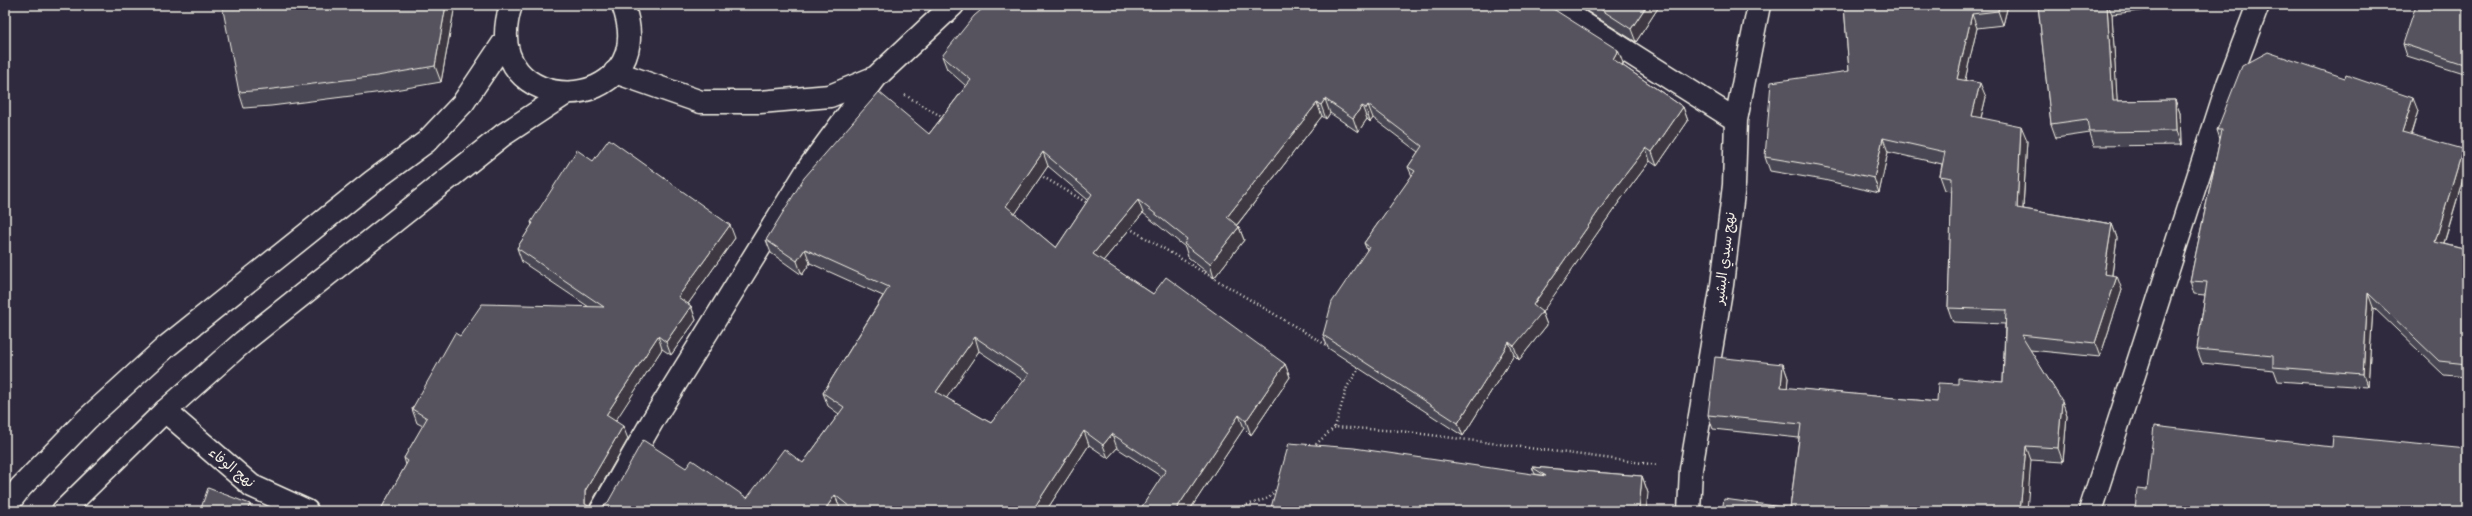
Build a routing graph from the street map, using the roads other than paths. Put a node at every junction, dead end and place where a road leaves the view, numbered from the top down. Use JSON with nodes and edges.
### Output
{"nodes":[{"id":1,"x":511,"y":5,"type":"edge"},
{"id":2,"x":953,"y":5,"type":"edge"},
{"id":3,"x":1554,"y":5,"type":"edge"},
{"id":4,"x":1759,"y":5,"type":"edge"},
{"id":5,"x":2258,"y":5,"type":"edge"},
{"id":6,"x":629,"y":10,"type":"edge"},
{"id":7,"x":506,"y":39,"type":"junction"},
{"id":8,"x":615,"y":72,"type":"junction"},
{"id":9,"x":876,"y":78,"type":"junction"},
{"id":10,"x":565,"y":94,"type":"junction"},
{"id":11,"x":1736,"y":120,"type":"junction"},
{"id":12,"x":165,"y":411,"type":"junction"},
{"id":13,"x":5,"y":508,"type":"edge"},
{"id":14,"x":63,"y":511,"type":"edge"},
{"id":15,"x":307,"y":511,"type":"edge"},
{"id":16,"x":601,"y":511,"type":"edge"},
{"id":17,"x":1689,"y":511,"type":"edge"},
{"id":18,"x":2090,"y":511,"type":"edge"}],
"edges":[{"from":1,"to":7,"type":"street"},
{"from":2,"to":9,"type":"street"},
{"from":3,"to":11,"type":"street"},
{"from":4,"to":11,"type":"street","name":"نهج سيدي البشير"},
{"from":5,"to":18,"type":"street"},
{"from":6,"to":8,"type":"street"},
{"from":7,"to":10,"type":"street"},
{"from":7,"to":13,"type":"street"},
{"from":8,"to":9,"type":"street"},
{"from":8,"to":10,"type":"street"},
{"from":9,"to":16,"type":"street"},
{"from":10,"to":12,"type":"street"},
{"from":11,"to":17,"type":"street","name":"نهج سيدي البشير"},
{"from":12,"to":14,"type":"street"},
{"from":12,"to":15,"type":"street","name":"نهج الوفاء"}]}
